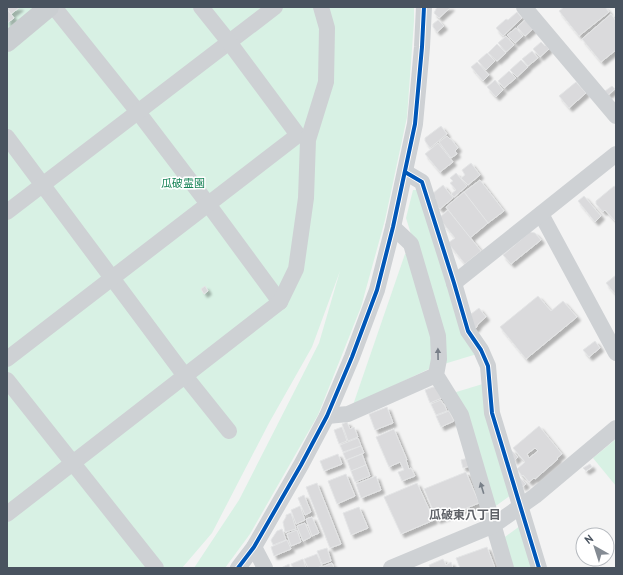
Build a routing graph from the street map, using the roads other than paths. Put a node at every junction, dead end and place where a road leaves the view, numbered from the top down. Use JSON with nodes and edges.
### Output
{"nodes":[{"id":1,"x":49,"y":7,"type":"edge"},
{"id":2,"x":54,"y":7,"type":"edge"},
{"id":3,"x":201,"y":7,"type":"edge"},
{"id":4,"x":275,"y":7,"type":"edge"},
{"id":5,"x":321,"y":7,"type":"edge"},
{"id":6,"x":424,"y":7,"type":"edge"},
{"id":7,"x":524,"y":7,"type":"edge"},
{"id":8,"x":7,"y":42,"type":"edge"},
{"id":9,"x":229,"y":42,"type":"junction"},
{"id":10,"x":138,"y":112,"type":"junction"},
{"id":11,"x":616,"y":116,"type":"edge"},
{"id":12,"x":7,"y":137,"type":"edge"},
{"id":13,"x":616,"y":154,"type":"edge"},
{"id":14,"x":405,"y":172,"type":"junction"},
{"id":15,"x":42,"y":185,"type":"junction"},
{"id":16,"x":208,"y":204,"type":"junction"},
{"id":17,"x":7,"y":212,"type":"edge"},
{"id":18,"x":541,"y":214,"type":"junction"},
{"id":19,"x":393,"y":227,"type":"junction"},
{"id":20,"x":113,"y":278,"type":"junction"},
{"id":21,"x":454,"y":283,"type":"junction"},
{"id":22,"x":280,"y":302,"type":"junction"},
{"id":23,"x":616,"y":353,"type":"edge"},
{"id":24,"x":7,"y":359,"type":"edge"},
{"id":25,"x":185,"y":376,"type":"junction"},
{"id":26,"x":436,"y":376,"type":"junction"},
{"id":27,"x":7,"y":380,"type":"edge"},
{"id":28,"x":327,"y":416,"type":"junction"},
{"id":29,"x":616,"y":428,"type":"edge"},
{"id":30,"x":229,"y":431,"type":"dead end"},
{"id":31,"x":73,"y":463,"type":"junction"},
{"id":32,"x":520,"y":506,"type":"junction"},
{"id":33,"x":7,"y":514,"type":"edge"},
{"id":34,"x":494,"y":525,"type":"junction"},
{"id":35,"x":254,"y":547,"type":"junction"},
{"id":36,"x":156,"y":568,"type":"edge"},
{"id":37,"x":238,"y":568,"type":"edge"},
{"id":38,"x":265,"y":568,"type":"edge"},
{"id":39,"x":391,"y":568,"type":"edge"},
{"id":40,"x":506,"y":568,"type":"edge"},
{"id":41,"x":538,"y":568,"type":"edge"}],
"edges":[{"from":1,"to":8,"type":"main road"},
{"from":2,"to":10,"type":"street"},
{"from":3,"to":9,"type":"street"},
{"from":4,"to":9,"type":"street"},
{"from":5,"to":22,"type":"street"},
{"from":6,"to":14,"type":"street"},
{"from":7,"to":11,"type":"street"},
{"from":9,"to":10,"type":"street"},
{"from":9,"to":16,"type":"street"},
{"from":10,"to":15,"type":"street"},
{"from":10,"to":16,"type":"street"},
{"from":12,"to":15,"type":"street"},
{"from":13,"to":18,"type":"street"},
{"from":14,"to":19,"type":"street"},
{"from":14,"to":21,"type":"street"},
{"from":15,"to":17,"type":"street"},
{"from":15,"to":20,"type":"street"},
{"from":16,"to":20,"type":"street"},
{"from":16,"to":22,"type":"street"},
{"from":18,"to":21,"type":"street"},
{"from":18,"to":23,"type":"street"},
{"from":26,"to":19,"type":"street","one_way":true},
{"from":19,"to":28,"type":"street"},
{"from":20,"to":24,"type":"street"},
{"from":20,"to":25,"type":"street"},
{"from":21,"to":32,"type":"street"},
{"from":22,"to":25,"type":"street"},
{"from":25,"to":30,"type":"street"},
{"from":25,"to":31,"type":"street"},
{"from":26,"to":28,"type":"street"},
{"from":34,"to":26,"type":"street","one_way":true},
{"from":27,"to":31,"type":"street"},
{"from":28,"to":35,"type":"street"},
{"from":29,"to":32,"type":"street"},
{"from":31,"to":33,"type":"street"},
{"from":31,"to":36,"type":"street"},
{"from":32,"to":34,"type":"street"},
{"from":32,"to":41,"type":"street"},
{"from":34,"to":39,"type":"street"},
{"from":34,"to":40,"type":"street"},
{"from":35,"to":37,"type":"street"},
{"from":35,"to":38,"type":"street"}]}
